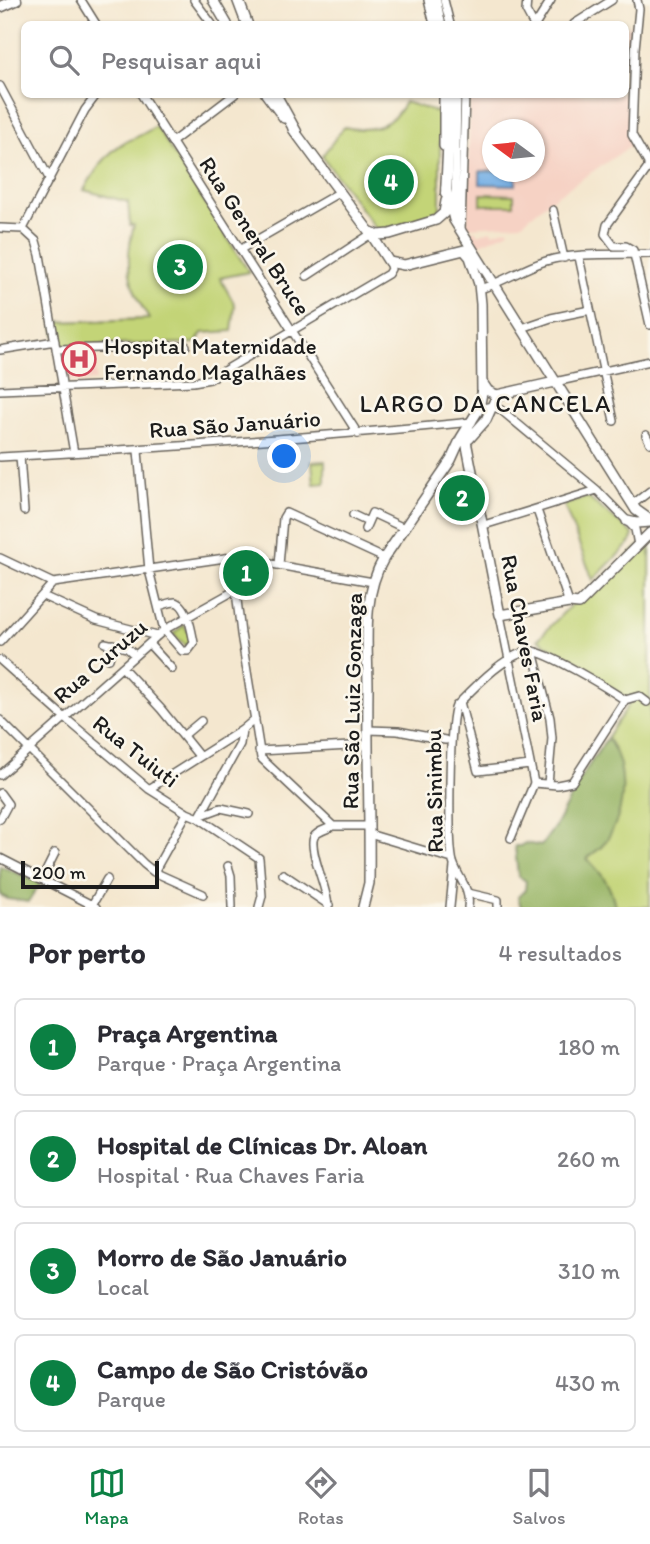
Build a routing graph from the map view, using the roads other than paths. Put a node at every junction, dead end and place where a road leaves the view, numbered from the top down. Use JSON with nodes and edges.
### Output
{"nodes":[{"id":1,"x":11,"y":0,"type":"edge"},
{"id":2,"x":16,"y":0,"type":"edge"},
{"id":3,"x":25,"y":0,"type":"edge"},
{"id":4,"x":81,"y":0,"type":"edge"},
{"id":5,"x":194,"y":0,"type":"edge"},
{"id":6,"x":200,"y":0,"type":"edge"},
{"id":7,"x":213,"y":0,"type":"edge"},
{"id":8,"x":238,"y":0,"type":"edge"},
{"id":9,"x":429,"y":0,"type":"edge"},
{"id":10,"x":435,"y":0,"type":"edge"},
{"id":11,"x":444,"y":0,"type":"edge"},
{"id":12,"x":527,"y":0,"type":"edge"},
{"id":13,"x":551,"y":0,"type":"edge"},
{"id":14,"x":612,"y":0,"type":"edge"},
{"id":15,"x":637,"y":0,"type":"edge"},
{"id":16,"x":0,"y":7,"type":"edge"},
{"id":17,"x":94,"y":21,"type":"edge"},
{"id":18,"x":210,"y":21,"type":"edge"},
{"id":19,"x":210,"y":21,"type":"edge"},
{"id":20,"x":225,"y":21,"type":"edge"},
{"id":21,"x":246,"y":21,"type":"edge"},
{"id":22,"x":434,"y":21,"type":"edge"},
{"id":23,"x":439,"y":21,"type":"edge"},
{"id":24,"x":449,"y":21,"type":"edge"},
{"id":25,"x":533,"y":21,"type":"edge"},
{"id":26,"x":537,"y":21,"type":"edge"},
{"id":27,"x":579,"y":21,"type":"edge"},
{"id":28,"x":0,"y":86,"type":"edge"},
{"id":29,"x":94,"y":98,"type":"edge"},
{"id":30,"x":144,"y":98,"type":"edge"},
{"id":31,"x":230,"y":98,"type":"edge"},
{"id":32,"x":269,"y":98,"type":"edge"},
{"id":33,"x":277,"y":98,"type":"edge"},
{"id":34,"x":444,"y":98,"type":"edge"},
{"id":35,"x":451,"y":98,"type":"edge"},
{"id":36,"x":457,"y":98,"type":"edge"},
{"id":37,"x":465,"y":98,"type":"edge"},
{"id":38,"x":296,"y":132,"type":"junction"},
{"id":39,"x":172,"y":142,"type":"junction"},
{"id":40,"x":50,"y":180,"type":"junction"},
{"id":41,"x":340,"y":192,"type":"junction"},
{"id":42,"x":446,"y":194,"type":"junction"},
{"id":43,"x":553,"y":210,"type":"dead end"},
{"id":44,"x":0,"y":228,"type":"edge"},
{"id":45,"x":23,"y":229,"type":"junction"},
{"id":46,"x":461,"y":230,"type":"junction"},
{"id":47,"x":370,"y":232,"type":"junction"},
{"id":48,"x":241,"y":249,"type":"junction"},
{"id":49,"x":450,"y":252,"type":"junction"},
{"id":50,"x":635,"y":254,"type":"junction"},
{"id":51,"x":650,"y":254,"type":"edge"},
{"id":52,"x":579,"y":257,"type":"junction"},
{"id":53,"x":564,"y":258,"type":"junction"},
{"id":54,"x":389,"y":262,"type":"junction"},
{"id":55,"x":307,"y":276,"type":"dead end"},
{"id":56,"x":495,"y":284,"type":"junction"},
{"id":57,"x":480,"y":289,"type":"junction"},
{"id":58,"x":590,"y":310,"type":"junction"},
{"id":59,"x":650,"y":325,"type":"edge"},
{"id":60,"x":522,"y":328,"type":"junction"},
{"id":61,"x":293,"y":330,"type":"junction"},
{"id":62,"x":56,"y":345,"type":"junction"},
{"id":63,"x":186,"y":346,"type":"dead end"},
{"id":64,"x":0,"y":350,"type":"edge"},
{"id":65,"x":650,"y":361,"type":"edge"},
{"id":66,"x":603,"y":371,"type":"junction"},
{"id":67,"x":482,"y":382,"type":"junction"},
{"id":68,"x":555,"y":382,"type":"junction"},
{"id":69,"x":63,"y":386,"type":"junction"},
{"id":70,"x":0,"y":390,"type":"edge"},
{"id":71,"x":499,"y":395,"type":"junction"},
{"id":72,"x":492,"y":406,"type":"junction"},
{"id":73,"x":479,"y":409,"type":"junction"},
{"id":74,"x":614,"y":421,"type":"dead end"},
{"id":75,"x":472,"y":422,"type":"junction"},
{"id":76,"x":358,"y":434,"type":"junction"},
{"id":77,"x":466,"y":441,"type":"junction"},
{"id":78,"x":138,"y":451,"type":"junction"},
{"id":79,"x":74,"y":453,"type":"junction"},
{"id":80,"x":455,"y":454,"type":"junction"},
{"id":81,"x":20,"y":456,"type":"junction"},
{"id":82,"x":0,"y":457,"type":"edge"},
{"id":83,"x":597,"y":491,"type":"junction"},
{"id":84,"x":650,"y":491,"type":"edge"},
{"id":85,"x":632,"y":504,"type":"junction"},
{"id":86,"x":537,"y":510,"type":"junction"},
{"id":87,"x":24,"y":511,"type":"dead end"},
{"id":88,"x":353,"y":515,"type":"dead end"},
{"id":89,"x":627,"y":521,"type":"junction"},
{"id":90,"x":650,"y":521,"type":"edge"},
{"id":91,"x":484,"y":525,"type":"junction"},
{"id":92,"x":404,"y":528,"type":"junction"},
{"id":93,"x":650,"y":533,"type":"edge"},
{"id":94,"x":638,"y":546,"type":"junction"},
{"id":95,"x":232,"y":557,"type":"junction"},
{"id":96,"x":0,"y":558,"type":"edge"},
{"id":97,"x":384,"y":558,"type":"junction"},
{"id":98,"x":261,"y":563,"type":"junction"},
{"id":99,"x":279,"y":565,"type":"junction"},
{"id":100,"x":149,"y":570,"type":"junction"},
{"id":101,"x":373,"y":582,"type":"junction"},
{"id":102,"x":53,"y":583,"type":"junction"},
{"id":103,"x":235,"y":589,"type":"junction"},
{"id":104,"x":43,"y":596,"type":"junction"},
{"id":105,"x":573,"y":603,"type":"junction"},
{"id":106,"x":158,"y":606,"type":"junction"},
{"id":107,"x":500,"y":615,"type":"junction"},
{"id":108,"x":188,"y":617,"type":"junction"},
{"id":109,"x":164,"y":630,"type":"junction"},
{"id":110,"x":157,"y":636,"type":"junction"},
{"id":111,"x":0,"y":642,"type":"edge"},
{"id":112,"x":149,"y":643,"type":"junction"},
{"id":113,"x":533,"y":651,"type":"junction"},
{"id":114,"x":135,"y":655,"type":"junction"},
{"id":115,"x":509,"y":657,"type":"junction"},
{"id":116,"x":109,"y":659,"type":"dead end"},
{"id":117,"x":0,"y":660,"type":"edge"},
{"id":118,"x":122,"y":667,"type":"junction"},
{"id":119,"x":172,"y":669,"type":"dead end"},
{"id":120,"x":625,"y":700,"type":"junction"},
{"id":121,"x":460,"y":702,"type":"junction"},
{"id":122,"x":647,"y":702,"type":"dead end"},
{"id":123,"x":64,"y":717,"type":"junction"},
{"id":124,"x":255,"y":719,"type":"junction"},
{"id":125,"x":0,"y":720,"type":"edge"},
{"id":126,"x":201,"y":721,"type":"dead end"},
{"id":127,"x":368,"y":730,"type":"junction"},
{"id":128,"x":242,"y":734,"type":"junction"},
{"id":129,"x":183,"y":736,"type":"junction"},
{"id":130,"x":445,"y":740,"type":"dead end"},
{"id":131,"x":368,"y":745,"type":"junction"},
{"id":132,"x":259,"y":748,"type":"junction"},
{"id":133,"x":28,"y":751,"type":"junction"},
{"id":134,"x":199,"y":756,"type":"junction"},
{"id":135,"x":530,"y":765,"type":"junction"},
{"id":136,"x":0,"y":775,"type":"edge"},
{"id":137,"x":534,"y":783,"type":"junction"},
{"id":138,"x":548,"y":784,"type":"junction"},
{"id":139,"x":149,"y":789,"type":"junction"},
{"id":140,"x":0,"y":793,"type":"edge"},
{"id":141,"x":187,"y":813,"type":"junction"},
{"id":142,"x":249,"y":814,"type":"dead end"},
{"id":143,"x":200,"y":816,"type":"junction"},
{"id":144,"x":0,"y":819,"type":"edge"},
{"id":145,"x":333,"y":826,"type":"junction"},
{"id":146,"x":369,"y":830,"type":"junction"},
{"id":147,"x":511,"y":838,"type":"dead end"},
{"id":148,"x":55,"y":853,"type":"dead end"},
{"id":149,"x":0,"y":858,"type":"edge"},
{"id":150,"x":453,"y":862,"type":"junction"},
{"id":151,"x":228,"y":866,"type":"dead end"},
{"id":152,"x":154,"y":872,"type":"junction"},
{"id":153,"x":283,"y":874,"type":"dead end"},
{"id":154,"x":42,"y":879,"type":"junction"},
{"id":155,"x":107,"y":879,"type":"dead end"},
{"id":156,"x":468,"y":893,"type":"junction"},
{"id":157,"x":203,"y":894,"type":"dead end"},
{"id":158,"x":94,"y":906,"type":"edge"},
{"id":159,"x":329,"y":906,"type":"edge"},
{"id":160,"x":232,"y":907,"type":"edge"},
{"id":161,"x":259,"y":907,"type":"edge"},
{"id":162,"x":363,"y":907,"type":"edge"},
{"id":163,"x":450,"y":907,"type":"edge"},
{"id":164,"x":468,"y":907,"type":"edge"},
{"id":165,"x":498,"y":907,"type":"edge"}],
"edges":[{"from":1,"to":16,"type":"highway"},
{"from":2,"to":16,"type":"highway"},
{"from":3,"to":16,"type":"street"},
{"from":4,"to":17,"type":"street"},
{"from":5,"to":18,"type":"street"},
{"from":6,"to":19,"type":"street"},
{"from":7,"to":20,"type":"main road"},
{"from":8,"to":21,"type":"highway"},
{"from":9,"to":22,"type":"main road"},
{"from":10,"to":23,"type":"highway"},
{"from":11,"to":24,"type":"street"},
{"from":12,"to":25,"type":"street"},
{"from":13,"to":26,"type":"street"},
{"from":14,"to":27,"type":"street"},
{"from":15,"to":50,"type":"street"},
{"from":28,"to":40,"type":"street"},
{"from":29,"to":40,"type":"street"},
{"from":30,"to":39,"type":"street","name":"Rua General Bruce"},
{"from":31,"to":39,"type":"street"},
{"from":32,"to":38,"type":"main road"},
{"from":33,"to":38,"type":"highway"},
{"from":34,"to":42,"type":"main road"},
{"from":35,"to":42,"type":"highway"},
{"from":36,"to":46,"type":"street"},
{"from":37,"to":46,"type":"street"},
{"from":38,"to":41,"type":"main road"},
{"from":39,"to":48,"type":"street","name":"Rua General Bruce"},
{"from":40,"to":45,"type":"street"},
{"from":41,"to":47,"type":"main road"},
{"from":41,"to":48,"type":"street"},
{"from":42,"to":46,"type":"main road"},
{"from":42,"to":47,"type":"main road"},
{"from":43,"to":53,"type":"street"},
{"from":44,"to":45,"type":"street"},
{"from":45,"to":62,"type":"street"},
{"from":46,"to":49,"type":"main road"},
{"from":46,"to":56,"type":"main road"},
{"from":47,"to":54,"type":"main road"},
{"from":47,"to":55,"type":"street"},
{"from":48,"to":61,"type":"street","name":"Rua General Bruce"},
{"from":49,"to":54,"type":"main road"},
{"from":49,"to":57,"type":"main road","name":"Rua São Luiz Gonzaga"},
{"from":50,"to":51,"type":"street"},
{"from":50,"to":52,"type":"street"},
{"from":50,"to":59,"type":"street"},
{"from":52,"to":53,"type":"street"},
{"from":52,"to":58,"type":"street"},
{"from":53,"to":56,"type":"street"},
{"from":54,"to":61,"type":"street"},
{"from":56,"to":57,"type":"street"},
{"from":56,"to":60,"type":"main road"},
{"from":57,"to":67,"type":"main road","name":"Rua São Luiz Gonzaga"},
{"from":58,"to":60,"type":"street"},
{"from":58,"to":66,"type":"street"},
{"from":60,"to":68,"type":"main road"},
{"from":61,"to":69,"type":"street"},
{"from":61,"to":76,"type":"street","name":"Rua General Bruce"},
{"from":62,"to":63,"type":"street"},
{"from":62,"to":64,"type":"street"},
{"from":62,"to":69,"type":"street"},
{"from":65,"to":66,"type":"street"},
{"from":66,"to":68,"type":"street"},
{"from":66,"to":74,"type":"street"},
{"from":67,"to":71,"type":"main road"},
{"from":67,"to":73,"type":"main road","name":"Rua São Luiz Gonzaga"},
{"from":68,"to":71,"type":"main road"},
{"from":68,"to":85,"type":"main road"},
{"from":69,"to":70,"type":"street"},
{"from":69,"to":79,"type":"street"},
{"from":71,"to":72,"type":"main road"},
{"from":72,"to":73,"type":"street"},
{"from":72,"to":77,"type":"main road"},
{"from":72,"to":83,"type":"street"},
{"from":73,"to":75,"type":"main road","name":"Rua São Luiz Gonzaga"},
{"from":75,"to":76,"type":"street","name":"Rua São Januário"},
{"from":75,"to":77,"type":"main road"},
{"from":75,"to":80,"type":"main road","name":"Rua São Luiz Gonzaga"},
{"from":76,"to":78,"type":"street","name":"Rua São Januário"},
{"from":77,"to":80,"type":"main road"},
{"from":77,"to":91,"type":"main road","name":"Rua Chaves Faria"},
{"from":78,"to":79,"type":"street","name":"Rua São Januário"},
{"from":78,"to":100,"type":"street"},
{"from":79,"to":81,"type":"street","name":"Rua São Januário"},
{"from":80,"to":92,"type":"main road","name":"Rua São Luiz Gonzaga"},
{"from":81,"to":82,"type":"street","name":"Rua São Januário"},
{"from":81,"to":87,"type":"street"},
{"from":83,"to":86,"type":"street"},
{"from":83,"to":89,"type":"street"},
{"from":84,"to":85,"type":"street"},
{"from":85,"to":90,"type":"main road"},
{"from":86,"to":91,"type":"street"},
{"from":86,"to":105,"type":"street"},
{"from":88,"to":92,"type":"street"},
{"from":89,"to":90,"type":"main road"},
{"from":89,"to":94,"type":"street"},
{"from":91,"to":107,"type":"main road","name":"Rua Chaves Faria"},
{"from":92,"to":97,"type":"main road","name":"Rua São Luiz Gonzaga"},
{"from":93,"to":94,"type":"main road"},
{"from":94,"to":105,"type":"main road"},
{"from":95,"to":98,"type":"street"},
{"from":95,"to":100,"type":"street"},
{"from":95,"to":103,"type":"street"},
{"from":96,"to":102,"type":"street"},
{"from":97,"to":99,"type":"street"},
{"from":97,"to":101,"type":"main road","name":"Rua São Luiz Gonzaga"},
{"from":98,"to":99,"type":"street"},
{"from":98,"to":103,"type":"street","name":"Rua Curuzu"},
{"from":99,"to":101,"type":"street"},
{"from":100,"to":102,"type":"street"},
{"from":100,"to":106,"type":"street"},
{"from":101,"to":127,"type":"main road","name":"Rua São Luiz Gonzaga"},
{"from":102,"to":104,"type":"street"},
{"from":103,"to":108,"type":"street","name":"Rua Curuzu"},
{"from":103,"to":124,"type":"street"},
{"from":104,"to":110,"type":"street"},
{"from":104,"to":111,"type":"street"},
{"from":105,"to":107,"type":"main road"},
{"from":106,"to":108,"type":"street"},
{"from":106,"to":109,"type":"street"},
{"from":107,"to":115,"type":"street","name":"Rua Chaves Faria"},
{"from":108,"to":109,"type":"street","name":"Rua Curuzu"},
{"from":108,"to":109,"type":"street"},
{"from":109,"to":110,"type":"street","name":"Rua Curuzu"},
{"from":110,"to":112,"type":"street","name":"Rua Curuzu"},
{"from":112,"to":114,"type":"street","name":"Rua Curuzu"},
{"from":112,"to":119,"type":"street"},
{"from":113,"to":115,"type":"street","name":"Rua Sinimbu"},
{"from":113,"to":120,"type":"street"},
{"from":113,"to":138,"type":"street"},
{"from":114,"to":116,"type":"street"},
{"from":114,"to":118,"type":"street","name":"Rua Curuzu"},
{"from":115,"to":121,"type":"street","name":"Rua Sinimbu"},
{"from":115,"to":135,"type":"street","name":"Rua Chaves Faria"},
{"from":117,"to":123,"type":"street","name":"Rua Tuiuti"},
{"from":118,"to":123,"type":"street","name":"Rua Curuzu"},
{"from":118,"to":129,"type":"street"},
{"from":120,"to":122,"type":"street"},
{"from":120,"to":138,"type":"street"},
{"from":121,"to":135,"type":"street"},
{"from":121,"to":150,"type":"street","name":"Rua Sinimbu"},
{"from":123,"to":133,"type":"street","name":"Rua Curuzu"},
{"from":123,"to":139,"type":"street","name":"Rua Tuiuti"},
{"from":124,"to":128,"type":"street"},
{"from":124,"to":132,"type":"street"},
{"from":125,"to":133,"type":"street"},
{"from":126,"to":129,"type":"street"},
{"from":127,"to":130,"type":"street"},
{"from":127,"to":131,"type":"main road","name":"Rua São Luiz Gonzaga"},
{"from":128,"to":132,"type":"street"},
{"from":128,"to":134,"type":"street"},
{"from":128,"to":143,"type":"street"},
{"from":129,"to":134,"type":"street"},
{"from":131,"to":132,"type":"street"},
{"from":131,"to":146,"type":"main road","name":"Rua São Luiz Gonzaga"},
{"from":132,"to":145,"type":"street"},
{"from":133,"to":136,"type":"street","name":"Rua Curuzu"},
{"from":133,"to":152,"type":"street"},
{"from":134,"to":139,"type":"street"},
{"from":135,"to":137,"type":"street","name":"Rua Chaves Faria"},
{"from":137,"to":138,"type":"street"},
{"from":137,"to":147,"type":"street"},
{"from":139,"to":141,"type":"street","name":"Rua Tuiuti"},
{"from":140,"to":144,"type":"street"},
{"from":141,"to":143,"type":"street","name":"Rua Tuiuti"},
{"from":141,"to":152,"type":"street"},
{"from":142,"to":143,"type":"street"},
{"from":143,"to":161,"type":"street","name":"Rua Tuiuti"},
{"from":145,"to":146,"type":"street"},
{"from":145,"to":159,"type":"street"},
{"from":146,"to":150,"type":"street"},
{"from":146,"to":162,"type":"main road","name":"Rua São Luiz Gonzaga"},
{"from":148,"to":154,"type":"street"},
{"from":149,"to":154,"type":"street"},
{"from":150,"to":156,"type":"street","name":"Rua Sinimbu"},
{"from":150,"to":163,"type":"street"},
{"from":151,"to":160,"type":"street"},
{"from":152,"to":157,"type":"street"},
{"from":153,"to":159,"type":"street"},
{"from":154,"to":158,"type":"street"},
{"from":155,"to":158,"type":"street"},
{"from":156,"to":164,"type":"street","name":"Rua Sinimbu"},
{"from":156,"to":165,"type":"street"}]}
